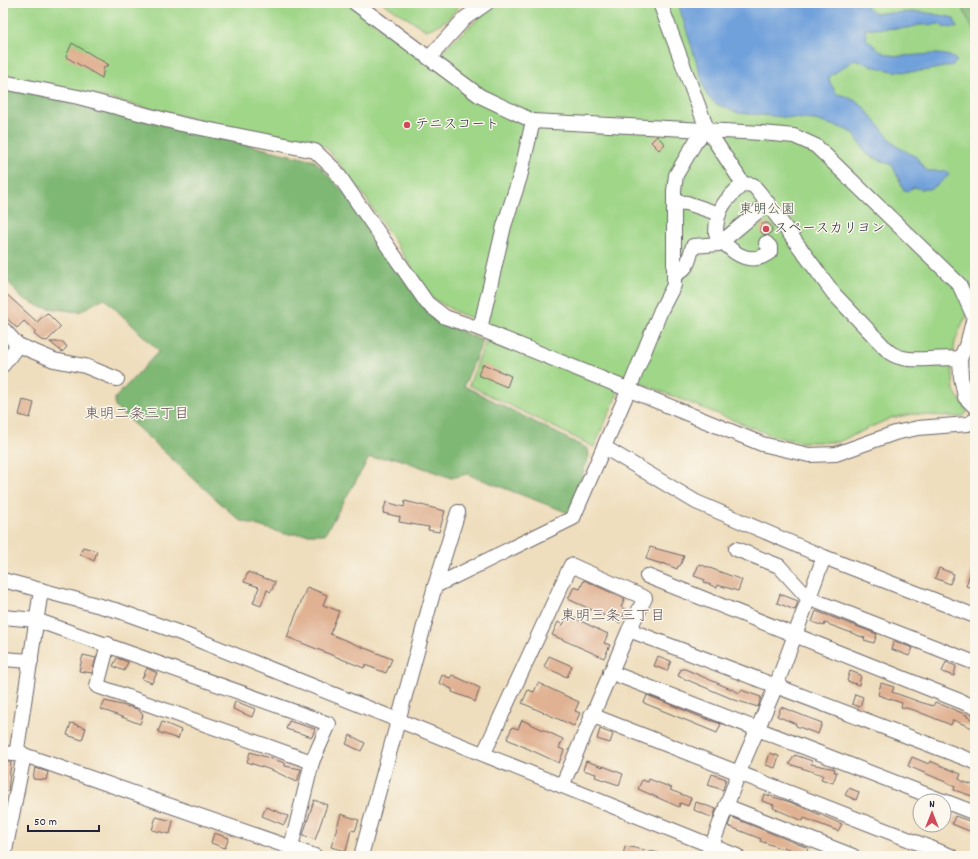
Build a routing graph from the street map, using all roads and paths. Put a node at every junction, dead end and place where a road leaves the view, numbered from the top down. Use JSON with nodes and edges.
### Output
{"nodes":[{"id":1,"x":355,"y":3,"type":"edge"},
{"id":2,"x":487,"y":3,"type":"edge"},
{"id":3,"x":660,"y":3,"type":"edge"},
{"id":4,"x":429,"y":58,"type":"junction"},
{"id":5,"x":3,"y":82,"type":"edge"},
{"id":6,"x":533,"y":121,"type":"junction"},
{"id":7,"x":706,"y":129,"type":"junction"},
{"id":8,"x":743,"y":184,"type":"junction"},
{"id":9,"x":674,"y":202,"type":"junction"},
{"id":10,"x":768,"y":203,"type":"junction"},
{"id":11,"x":719,"y":214,"type":"junction"},
{"id":12,"x":722,"y":242,"type":"junction"},
{"id":13,"x":766,"y":243,"type":"dead end"},
{"id":14,"x":674,"y":275,"type":"junction"},
{"id":15,"x":975,"y":317,"type":"edge"},
{"id":16,"x":3,"y":329,"type":"edge"},
{"id":17,"x":480,"y":329,"type":"junction"},
{"id":18,"x":18,"y":344,"type":"junction"},
{"id":19,"x":960,"y":359,"type":"junction"},
{"id":20,"x":3,"y":365,"type":"edge"},
{"id":21,"x":117,"y":379,"type":"dead end"},
{"id":22,"x":630,"y":389,"type":"junction"},
{"id":23,"x":975,"y":405,"type":"edge"},
{"id":24,"x":975,"y":420,"type":"edge"},
{"id":25,"x":604,"y":447,"type":"junction"},
{"id":26,"x":458,"y":512,"type":"dead end"},
{"id":27,"x":736,"y":549,"type":"dead end"},
{"id":28,"x":824,"y":557,"type":"junction"},
{"id":29,"x":646,"y":576,"type":"dead end"},
{"id":30,"x":3,"y":580,"type":"edge"},
{"id":31,"x":434,"y":586,"type":"junction"},
{"id":32,"x":41,"y":590,"type":"junction"},
{"id":33,"x":808,"y":598,"type":"junction"},
{"id":34,"x":975,"y":616,"type":"edge"},
{"id":35,"x":3,"y":617,"type":"edge"},
{"id":36,"x":36,"y":620,"type":"junction"},
{"id":37,"x":629,"y":630,"type":"junction"},
{"id":38,"x":794,"y":636,"type":"junction"},
{"id":39,"x":108,"y":644,"type":"junction"},
{"id":40,"x":3,"y":659,"type":"edge"},
{"id":41,"x":30,"y":661,"type":"junction"},
{"id":42,"x":975,"y":663,"type":"edge"},
{"id":43,"x":610,"y":672,"type":"junction"},
{"id":44,"x":776,"y":686,"type":"junction"},
{"id":45,"x":975,"y":707,"type":"edge"},
{"id":46,"x":591,"y":716,"type":"junction"},
{"id":47,"x":399,"y":720,"type":"junction"},
{"id":48,"x":757,"y":729,"type":"junction"},
{"id":49,"x":3,"y":753,"type":"edge"},
{"id":50,"x":484,"y":753,"type":"junction"},
{"id":51,"x":24,"y":755,"type":"junction"},
{"id":52,"x":312,"y":762,"type":"junction"},
{"id":53,"x":975,"y":762,"type":"edge"},
{"id":54,"x":739,"y":772,"type":"junction"},
{"id":55,"x":562,"y":786,"type":"junction"},
{"id":56,"x":923,"y":793,"type":"edge"},
{"id":57,"x":952,"y":804,"type":"edge"},
{"id":58,"x":726,"y":806,"type":"junction"},
{"id":59,"x":975,"y":813,"type":"edge"},
{"id":60,"x":291,"y":847,"type":"junction"},
{"id":61,"x":709,"y":851,"type":"edge"},
{"id":62,"x":4,"y":856,"type":"edge"},
{"id":63,"x":315,"y":856,"type":"edge"},
{"id":64,"x":361,"y":856,"type":"edge"},
{"id":65,"x":737,"y":856,"type":"edge"},
{"id":66,"x":853,"y":856,"type":"edge"},
{"id":67,"x":951,"y":856,"type":"edge"}],
"edges":[{"from":1,"to":4,"type":"street"},
{"from":2,"to":4,"type":"street"},
{"from":3,"to":7,"type":"street"},
{"from":4,"to":6,"type":"street"},
{"from":5,"to":17,"type":"street"},
{"from":6,"to":7,"type":"street"},
{"from":6,"to":17,"type":"street"},
{"from":7,"to":8,"type":"street"},
{"from":7,"to":9,"type":"street"},
{"from":7,"to":15,"type":"street"},
{"from":8,"to":10,"type":"street"},
{"from":8,"to":11,"type":"street"},
{"from":9,"to":11,"type":"street"},
{"from":9,"to":14,"type":"street"},
{"from":10,"to":12,"type":"street"},
{"from":10,"to":19,"type":"street"},
{"from":11,"to":12,"type":"street"},
{"from":12,"to":13,"type":"street"},
{"from":12,"to":14,"type":"street"},
{"from":14,"to":22,"type":"street"},
{"from":15,"to":19,"type":"street"},
{"from":16,"to":18,"type":"street"},
{"from":17,"to":22,"type":"street"},
{"from":18,"to":20,"type":"street"},
{"from":18,"to":21,"type":"street"},
{"from":19,"to":23,"type":"street"},
{"from":22,"to":24,"type":"street"},
{"from":22,"to":25,"type":"street"},
{"from":25,"to":28,"type":"street"},
{"from":25,"to":31,"type":"street"},
{"from":26,"to":31,"type":"street"},
{"from":27,"to":33,"type":"street"},
{"from":28,"to":33,"type":"street"},
{"from":28,"to":34,"type":"street"},
{"from":29,"to":38,"type":"street"},
{"from":30,"to":32,"type":"street"},
{"from":31,"to":47,"type":"street"},
{"from":32,"to":36,"type":"street"},
{"from":32,"to":47,"type":"street"},
{"from":33,"to":38,"type":"street"},
{"from":33,"to":42,"type":"street"},
{"from":35,"to":36,"type":"street"},
{"from":36,"to":39,"type":"street"},
{"from":36,"to":41,"type":"street"},
{"from":37,"to":43,"type":"street"},
{"from":37,"to":44,"type":"street"},
{"from":37,"to":50,"type":"street"},
{"from":38,"to":44,"type":"street"},
{"from":38,"to":45,"type":"street"},
{"from":39,"to":52,"type":"street"},
{"from":39,"to":52,"type":"street"},
{"from":40,"to":41,"type":"street"},
{"from":41,"to":51,"type":"street"},
{"from":43,"to":46,"type":"street"},
{"from":43,"to":48,"type":"street"},
{"from":44,"to":48,"type":"street"},
{"from":44,"to":53,"type":"street"},
{"from":46,"to":54,"type":"street"},
{"from":46,"to":55,"type":"street"},
{"from":47,"to":50,"type":"street"},
{"from":47,"to":64,"type":"street"},
{"from":48,"to":54,"type":"street"},
{"from":48,"to":56,"type":"street"},
{"from":49,"to":51,"type":"street"},
{"from":50,"to":55,"type":"street"},
{"from":51,"to":60,"type":"street"},
{"from":51,"to":62,"type":"street"},
{"from":52,"to":60,"type":"street"},
{"from":54,"to":58,"type":"street"},
{"from":54,"to":67,"type":"street"},
{"from":55,"to":61,"type":"street"},
{"from":57,"to":59,"type":"street"},
{"from":58,"to":61,"type":"street"},
{"from":58,"to":66,"type":"street"},
{"from":60,"to":63,"type":"street"},
{"from":61,"to":65,"type":"street"}]}
